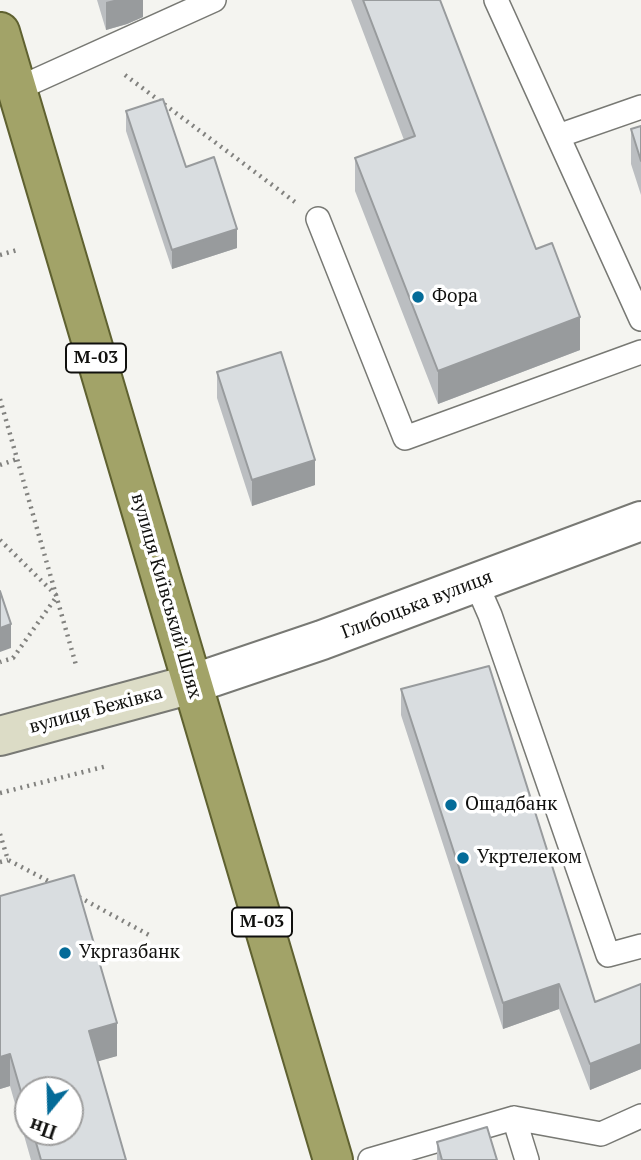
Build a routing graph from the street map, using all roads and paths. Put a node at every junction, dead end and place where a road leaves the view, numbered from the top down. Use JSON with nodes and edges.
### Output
{"nodes":[{"id":1,"x":214,"y":0,"type":"edge"},
{"id":2,"x":496,"y":0,"type":"edge"},
{"id":3,"x":0,"y":32,"type":"edge"},
{"id":4,"x":96,"y":53,"type":"junction"},
{"id":5,"x":17,"y":89,"type":"junction"},
{"id":6,"x":641,"y":107,"type":"edge"},
{"id":7,"x":558,"y":136,"type":"junction"},
{"id":8,"x":318,"y":219,"type":"joint"},
{"id":9,"x":16,"y":250,"type":"dead end"},
{"id":10,"x":0,"y":255,"type":"edge"},
{"id":11,"x":641,"y":319,"type":"edge"},
{"id":12,"x":641,"y":352,"type":"edge"},
{"id":13,"x":0,"y":400,"type":"edge"},
{"id":14,"x":17,"y":459,"type":"junction"},
{"id":15,"x":0,"y":465,"type":"edge"},
{"id":16,"x":641,"y":521,"type":"edge"},
{"id":17,"x":0,"y":540,"type":"edge"},
{"id":18,"x":476,"y":583,"type":"junction"},
{"id":19,"x":57,"y":596,"type":"junction"},
{"id":20,"x":0,"y":662,"type":"edge"},
{"id":21,"x":76,"y":665,"type":"dead end"},
{"id":22,"x":192,"y":684,"type":"junction"},
{"id":23,"x":0,"y":736,"type":"edge"},
{"id":24,"x":107,"y":766,"type":"dead end"},
{"id":25,"x":0,"y":793,"type":"edge"},
{"id":26,"x":0,"y":834,"type":"edge"},
{"id":27,"x":8,"y":860,"type":"junction"},
{"id":28,"x":0,"y":862,"type":"edge"},
{"id":29,"x":67,"y":891,"type":"edge"},
{"id":30,"x":79,"y":897,"type":"edge"},
{"id":31,"x":149,"y":935,"type":"dead end"},
{"id":32,"x":641,"y":946,"type":"edge"},
{"id":33,"x":641,"y":1116,"type":"edge"},
{"id":34,"x":514,"y":1118,"type":"junction"},
{"id":35,"x":333,"y":1160,"type":"edge"},
{"id":36,"x":370,"y":1160,"type":"edge"},
{"id":37,"x":527,"y":1160,"type":"edge"}],
"edges":[{"from":1,"to":4,"type":"lane"},
{"from":2,"to":7,"type":"lane"},
{"from":3,"to":5,"type":"highway","name":"вулиця Київський Шлях","number":"М-03"},
{"from":4,"to":5,"type":"lane"},
{"from":4,"to":8,"type":"path"},
{"from":5,"to":22,"type":"highway","name":"вулиця Київський Шлях","number":"М-03"},
{"from":6,"to":7,"type":"lane"},
{"from":7,"to":11,"type":"lane"},
{"from":8,"to":12,"type":"lane"},
{"from":9,"to":10,"type":"path"},
{"from":13,"to":14,"type":"path"},
{"from":14,"to":15,"type":"path"},
{"from":14,"to":19,"type":"path"},
{"from":16,"to":18,"type":"street","name":"Глибоцька вулиця"},
{"from":17,"to":19,"type":"path"},
{"from":18,"to":22,"type":"street","name":"Глибоцька вулиця"},
{"from":18,"to":32,"type":"lane"},
{"from":19,"to":20,"type":"path"},
{"from":19,"to":21,"type":"path"},
{"from":22,"to":23,"type":"main road","name":"вулиця Бежівка"},
{"from":22,"to":35,"type":"highway","name":"вулиця Київський Шлях","number":"М-03"},
{"from":24,"to":25,"type":"path"},
{"from":26,"to":27,"type":"path"},
{"from":27,"to":28,"type":"path"},
{"from":27,"to":29,"type":"path"},
{"from":30,"to":31,"type":"path"},
{"from":33,"to":34,"type":"lane"},
{"from":34,"to":36,"type":"lane"},
{"from":34,"to":37,"type":"lane"}]}
